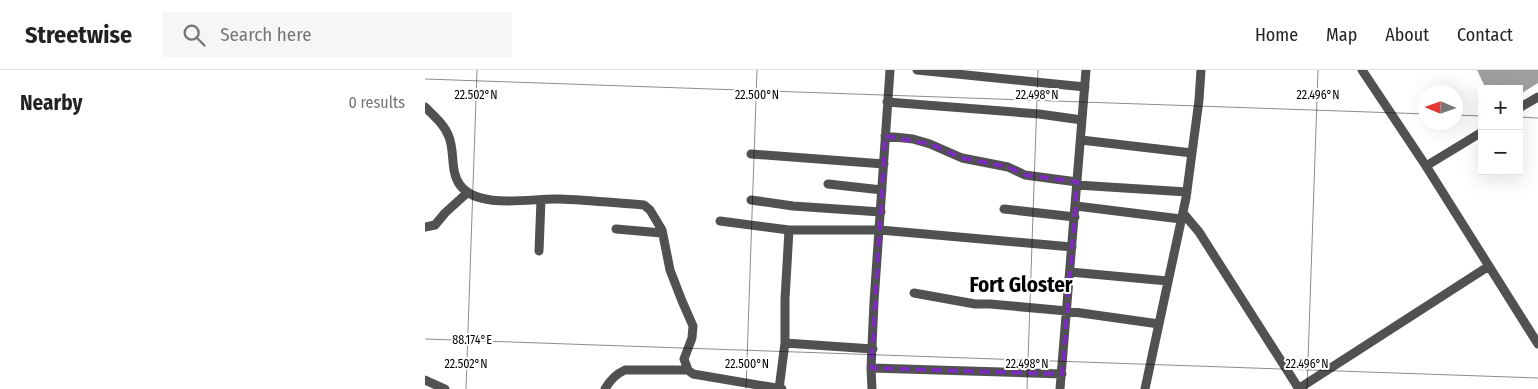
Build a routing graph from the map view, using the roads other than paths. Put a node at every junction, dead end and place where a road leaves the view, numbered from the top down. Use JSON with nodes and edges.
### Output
{"nodes":[{"id":1,"x":890,"y":70,"type":"edge"},
{"id":2,"x":917,"y":70,"type":"edge"},
{"id":3,"x":1086,"y":70,"type":"edge"},
{"id":4,"x":1201,"y":70,"type":"edge"},
{"id":5,"x":1362,"y":70,"type":"edge"},
{"id":6,"x":1085,"y":87,"type":"junction"},
{"id":7,"x":1538,"y":97,"type":"edge"},
{"id":8,"x":887,"y":102,"type":"junction"},
{"id":9,"x":1523,"y":106,"type":"edge"},
{"id":10,"x":425,"y":107,"type":"edge"},
{"id":11,"x":1082,"y":120,"type":"junction"},
{"id":12,"x":1478,"y":134,"type":"edge"},
{"id":13,"x":885,"y":136,"type":"junction"},
{"id":14,"x":1081,"y":140,"type":"junction"},
{"id":15,"x":1192,"y":153,"type":"junction"},
{"id":16,"x":751,"y":154,"type":"dead end"},
{"id":17,"x":884,"y":164,"type":"junction"},
{"id":18,"x":1426,"y":166,"type":"junction"},
{"id":19,"x":1077,"y":183,"type":"junction"},
{"id":20,"x":828,"y":184,"type":"dead end"},
{"id":21,"x":882,"y":190,"type":"junction"},
{"id":22,"x":1187,"y":192,"type":"junction"},
{"id":23,"x":467,"y":193,"type":"junction"},
{"id":24,"x":541,"y":200,"type":"junction"},
{"id":25,"x":751,"y":200,"type":"dead end"},
{"id":26,"x":1076,"y":206,"type":"junction"},
{"id":27,"x":1004,"y":209,"type":"dead end"},
{"id":28,"x":881,"y":212,"type":"junction"},
{"id":29,"x":1182,"y":216,"type":"junction"},
{"id":30,"x":1075,"y":217,"type":"junction"},
{"id":31,"x":719,"y":221,"type":"dead end"},
{"id":32,"x":425,"y":227,"type":"edge"},
{"id":33,"x":616,"y":229,"type":"dead end"},
{"id":34,"x":789,"y":230,"type":"junction"},
{"id":35,"x":880,"y":230,"type":"junction"},
{"id":36,"x":663,"y":233,"type":"junction"},
{"id":37,"x":1072,"y":248,"type":"junction"},
{"id":38,"x":539,"y":251,"type":"dead end"},
{"id":39,"x":1489,"y":266,"type":"junction"},
{"id":40,"x":1071,"y":272,"type":"junction"},
{"id":41,"x":1168,"y":281,"type":"junction"},
{"id":42,"x":914,"y":293,"type":"dead end"},
{"id":43,"x":1067,"y":311,"type":"junction"},
{"id":44,"x":1159,"y":324,"type":"junction"},
{"id":45,"x":785,"y":343,"type":"junction"},
{"id":46,"x":1538,"y":344,"type":"edge"},
{"id":47,"x":873,"y":349,"type":"junction"},
{"id":48,"x":871,"y":368,"type":"junction"},
{"id":49,"x":688,"y":370,"type":"junction"},
{"id":50,"x":1062,"y":374,"type":"junction"},
{"id":51,"x":425,"y":380,"type":"edge"},
{"id":52,"x":1300,"y":388,"type":"edge"},
{"id":53,"x":445,"y":389,"type":"edge"},
{"id":54,"x":605,"y":389,"type":"edge"},
{"id":55,"x":781,"y":389,"type":"edge"},
{"id":56,"x":872,"y":389,"type":"edge"},
{"id":57,"x":1061,"y":389,"type":"edge"},
{"id":58,"x":1145,"y":389,"type":"edge"}],
"edges":[{"from":1,"to":8,"type":"street"},
{"from":2,"to":6,"type":"street"},
{"from":3,"to":6,"type":"street"},
{"from":4,"to":15,"type":"street"},
{"from":5,"to":18,"type":"street"},
{"from":6,"to":11,"type":"street"},
{"from":7,"to":9,"type":"street"},
{"from":8,"to":11,"type":"street"},
{"from":8,"to":13,"type":"street"},
{"from":10,"to":23,"type":"street"},
{"from":11,"to":14,"type":"street"},
{"from":12,"to":18,"type":"street"},
{"from":13,"to":17,"type":"street"},
{"from":13,"to":19,"type":"street"},
{"from":14,"to":15,"type":"street"},
{"from":14,"to":19,"type":"street"},
{"from":15,"to":22,"type":"street"},
{"from":16,"to":17,"type":"street"},
{"from":17,"to":21,"type":"street"},
{"from":18,"to":39,"type":"street"},
{"from":19,"to":22,"type":"street"},
{"from":19,"to":26,"type":"street"},
{"from":20,"to":21,"type":"street"},
{"from":21,"to":28,"type":"street"},
{"from":22,"to":29,"type":"street"},
{"from":23,"to":24,"type":"street"},
{"from":23,"to":32,"type":"street"},
{"from":24,"to":36,"type":"street"},
{"from":24,"to":38,"type":"street"},
{"from":25,"to":28,"type":"street"},
{"from":26,"to":29,"type":"street"},
{"from":26,"to":30,"type":"street"},
{"from":27,"to":30,"type":"street"},
{"from":28,"to":35,"type":"street"},
{"from":29,"to":41,"type":"street"},
{"from":29,"to":52,"type":"street"},
{"from":30,"to":37,"type":"street"},
{"from":31,"to":34,"type":"street"},
{"from":33,"to":36,"type":"street"},
{"from":34,"to":35,"type":"street"},
{"from":34,"to":45,"type":"street"},
{"from":35,"to":37,"type":"street"},
{"from":35,"to":47,"type":"street"},
{"from":36,"to":49,"type":"street"},
{"from":37,"to":40,"type":"street"},
{"from":39,"to":46,"type":"street"},
{"from":39,"to":52,"type":"street"},
{"from":40,"to":41,"type":"street"},
{"from":40,"to":43,"type":"street"},
{"from":41,"to":44,"type":"street"},
{"from":42,"to":43,"type":"street"},
{"from":43,"to":44,"type":"street"},
{"from":43,"to":50,"type":"street"},
{"from":44,"to":58,"type":"street"},
{"from":45,"to":47,"type":"street"},
{"from":45,"to":55,"type":"street"},
{"from":47,"to":48,"type":"street"},
{"from":48,"to":50,"type":"street"},
{"from":48,"to":56,"type":"street"},
{"from":49,"to":54,"type":"street"},
{"from":49,"to":55,"type":"street"},
{"from":50,"to":57,"type":"street"},
{"from":51,"to":53,"type":"street"}]}
